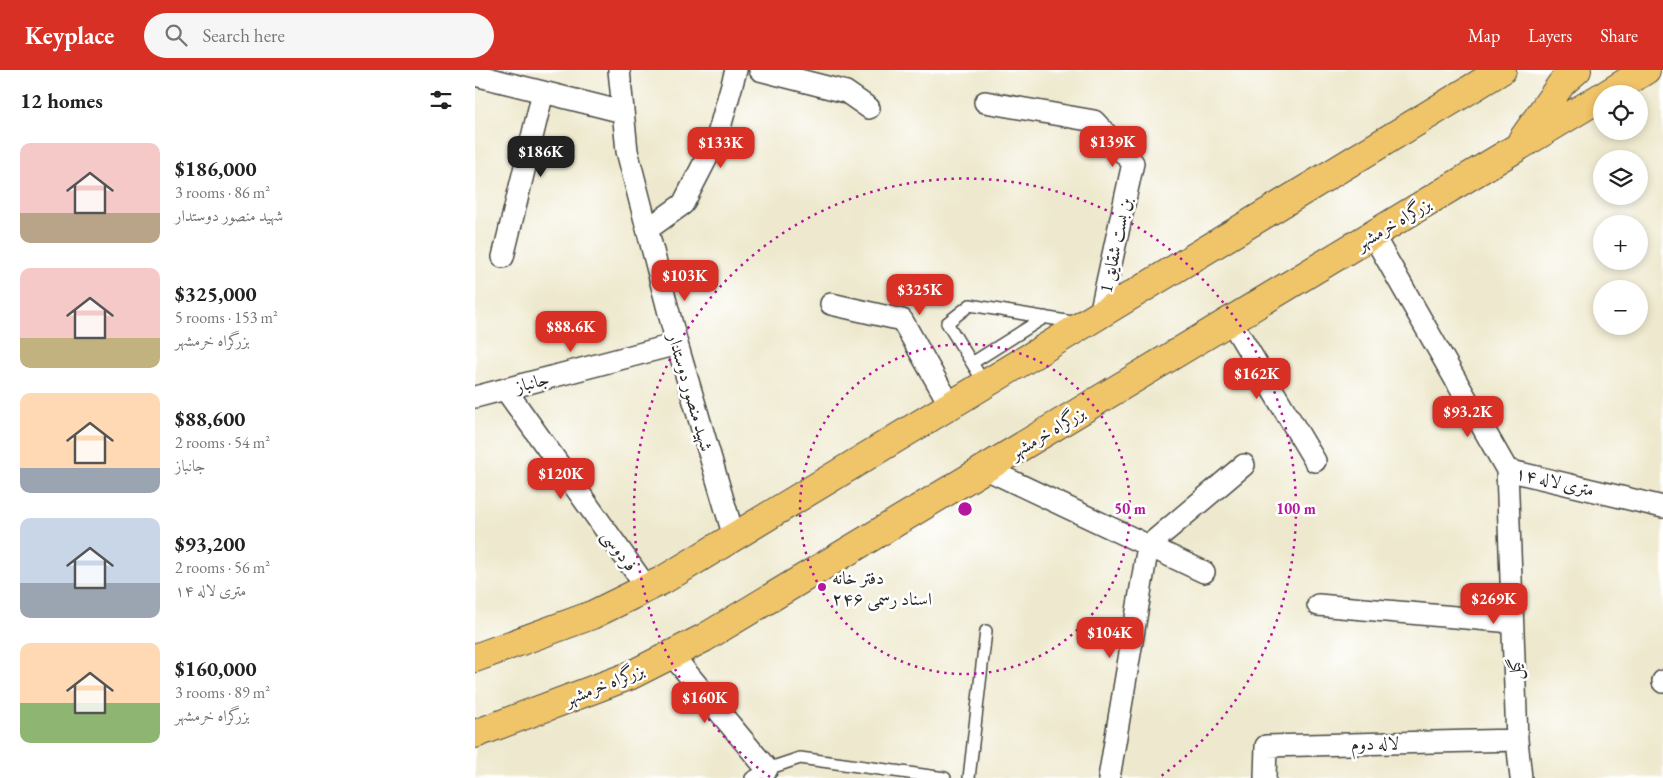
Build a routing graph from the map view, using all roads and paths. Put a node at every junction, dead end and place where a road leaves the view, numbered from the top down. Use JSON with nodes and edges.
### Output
{"nodes":[{"id":1,"x":619,"y":70,"type":"edge"},
{"id":2,"x":736,"y":70,"type":"edge"},
{"id":3,"x":760,"y":70,"type":"edge"},
{"id":4,"x":1502,"y":70,"type":"edge"},
{"id":5,"x":1577,"y":70,"type":"edge"},
{"id":6,"x":1646,"y":70,"type":"edge"},
{"id":7,"x":475,"y":75,"type":"edge"},
{"id":8,"x":1622,"y":85,"type":"edge"},
{"id":9,"x":543,"y":92,"type":"junction"},
{"id":10,"x":985,"y":102,"type":"dead end"},
{"id":11,"x":1593,"y":102,"type":"edge"},
{"id":12,"x":869,"y":108,"type":"dead end"},
{"id":13,"x":623,"y":112,"type":"junction"},
{"id":14,"x":1516,"y":149,"type":"junction"},
{"id":15,"x":648,"y":229,"type":"junction"},
{"id":16,"x":1373,"y":235,"type":"junction"},
{"id":17,"x":503,"y":257,"type":"dead end"},
{"id":18,"x":831,"y":304,"type":"dead end"},
{"id":19,"x":1045,"y":317,"type":"junction"},
{"id":20,"x":1092,"y":319,"type":"junction"},
{"id":21,"x":1231,"y":321,"type":"junction"},
{"id":22,"x":677,"y":344,"type":"junction"},
{"id":23,"x":978,"y":374,"type":"junction"},
{"id":24,"x":505,"y":389,"type":"junction"},
{"id":25,"x":475,"y":397,"type":"edge"},
{"id":26,"x":950,"y":405,"type":"junction"},
{"id":27,"x":1315,"y":461,"type":"dead end"},
{"id":28,"x":1244,"y":465,"type":"dead end"},
{"id":29,"x":986,"y":469,"type":"junction"},
{"id":30,"x":1507,"y":470,"type":"junction"},
{"id":31,"x":1663,"y":507,"type":"edge"},
{"id":32,"x":733,"y":537,"type":"junction"},
{"id":33,"x":1148,"y":546,"type":"junction"},
{"id":34,"x":1204,"y":572,"type":"dead end"},
{"id":35,"x":647,"y":588,"type":"junction"},
{"id":36,"x":1318,"y":605,"type":"dead end"},
{"id":37,"x":1512,"y":622,"type":"junction"},
{"id":38,"x":986,"y":631,"type":"dead end"},
{"id":39,"x":672,"y":655,"type":"junction"},
{"id":40,"x":475,"y":658,"type":"edge"},
{"id":41,"x":475,"y":734,"type":"edge"},
{"id":42,"x":1517,"y":740,"type":"junction"},
{"id":43,"x":759,"y":773,"type":"edge"},
{"id":44,"x":945,"y":778,"type":"edge"},
{"id":45,"x":969,"y":778,"type":"edge"},
{"id":46,"x":1109,"y":778,"type":"edge"},
{"id":47,"x":1265,"y":778,"type":"edge"},
{"id":48,"x":1521,"y":778,"type":"edge"}],
"edges":[{"from":1,"to":13,"type":"street","name":"شهید منصور دوستدار"},
{"from":2,"to":15,"type":"street"},
{"from":3,"to":12,"type":"street"},
{"from":4,"to":20,"type":"highway"},
{"from":5,"to":14,"type":"highway"},
{"from":6,"to":8,"type":"highway"},
{"from":7,"to":9,"type":"street"},
{"from":9,"to":13,"type":"street"},
{"from":9,"to":17,"type":"street"},
{"from":10,"to":20,"type":"street","name":"بن بست شقایق 1"},
{"from":11,"to":14,"type":"highway","name":"بزرگراه خرمشهر"},
{"from":13,"to":15,"type":"street","name":"شهید منصور دوستدار"},
{"from":14,"to":16,"type":"highway","name":"بزرگراه خرمشهر"},
{"from":15,"to":22,"type":"street","name":"شهید منصور دوستدار"},
{"from":16,"to":21,"type":"highway","name":"بزرگراه خرمشهر"},
{"from":16,"to":30,"type":"street","name":"۱۴ متری لاله"},
{"from":18,"to":26,"type":"street"},
{"from":19,"to":20,"type":"lane"},
{"from":19,"to":23,"type":"lane"},
{"from":19,"to":23,"type":"lane"},
{"from":20,"to":23,"type":"highway"},
{"from":21,"to":27,"type":"street"},
{"from":21,"to":29,"type":"highway","name":"بزرگراه خرمشهر"},
{"from":22,"to":24,"type":"street","name":"جانباز"},
{"from":22,"to":32,"type":"street","name":"شهید منصور دوستدار"},
{"from":23,"to":26,"type":"highway"},
{"from":24,"to":25,"type":"street","name":"جانباز"},
{"from":24,"to":35,"type":"street","name":"فردوسی"},
{"from":26,"to":32,"type":"highway"},
{"from":28,"to":33,"type":"street"},
{"from":29,"to":33,"type":"street"},
{"from":29,"to":39,"type":"highway","name":"بزرگراه خرمشهر"},
{"from":30,"to":31,"type":"street","name":"۱۴ متری لاله"},
{"from":30,"to":37,"type":"street","name":"گیل"},
{"from":32,"to":35,"type":"highway"},
{"from":33,"to":34,"type":"street"},
{"from":33,"to":46,"type":"street"},
{"from":35,"to":40,"type":"highway"},
{"from":36,"to":37,"type":"street"},
{"from":37,"to":42,"type":"street","name":"گیل"},
{"from":38,"to":45,"type":"lane"},
{"from":39,"to":41,"type":"highway","name":"بزرگراه خرمشهر"},
{"from":39,"to":43,"type":"street"},
{"from":42,"to":47,"type":"street","name":"لاله دوم"},
{"from":42,"to":48,"type":"street","name":"گیل"},
{"from":43,"to":44,"type":"lane"}]}
